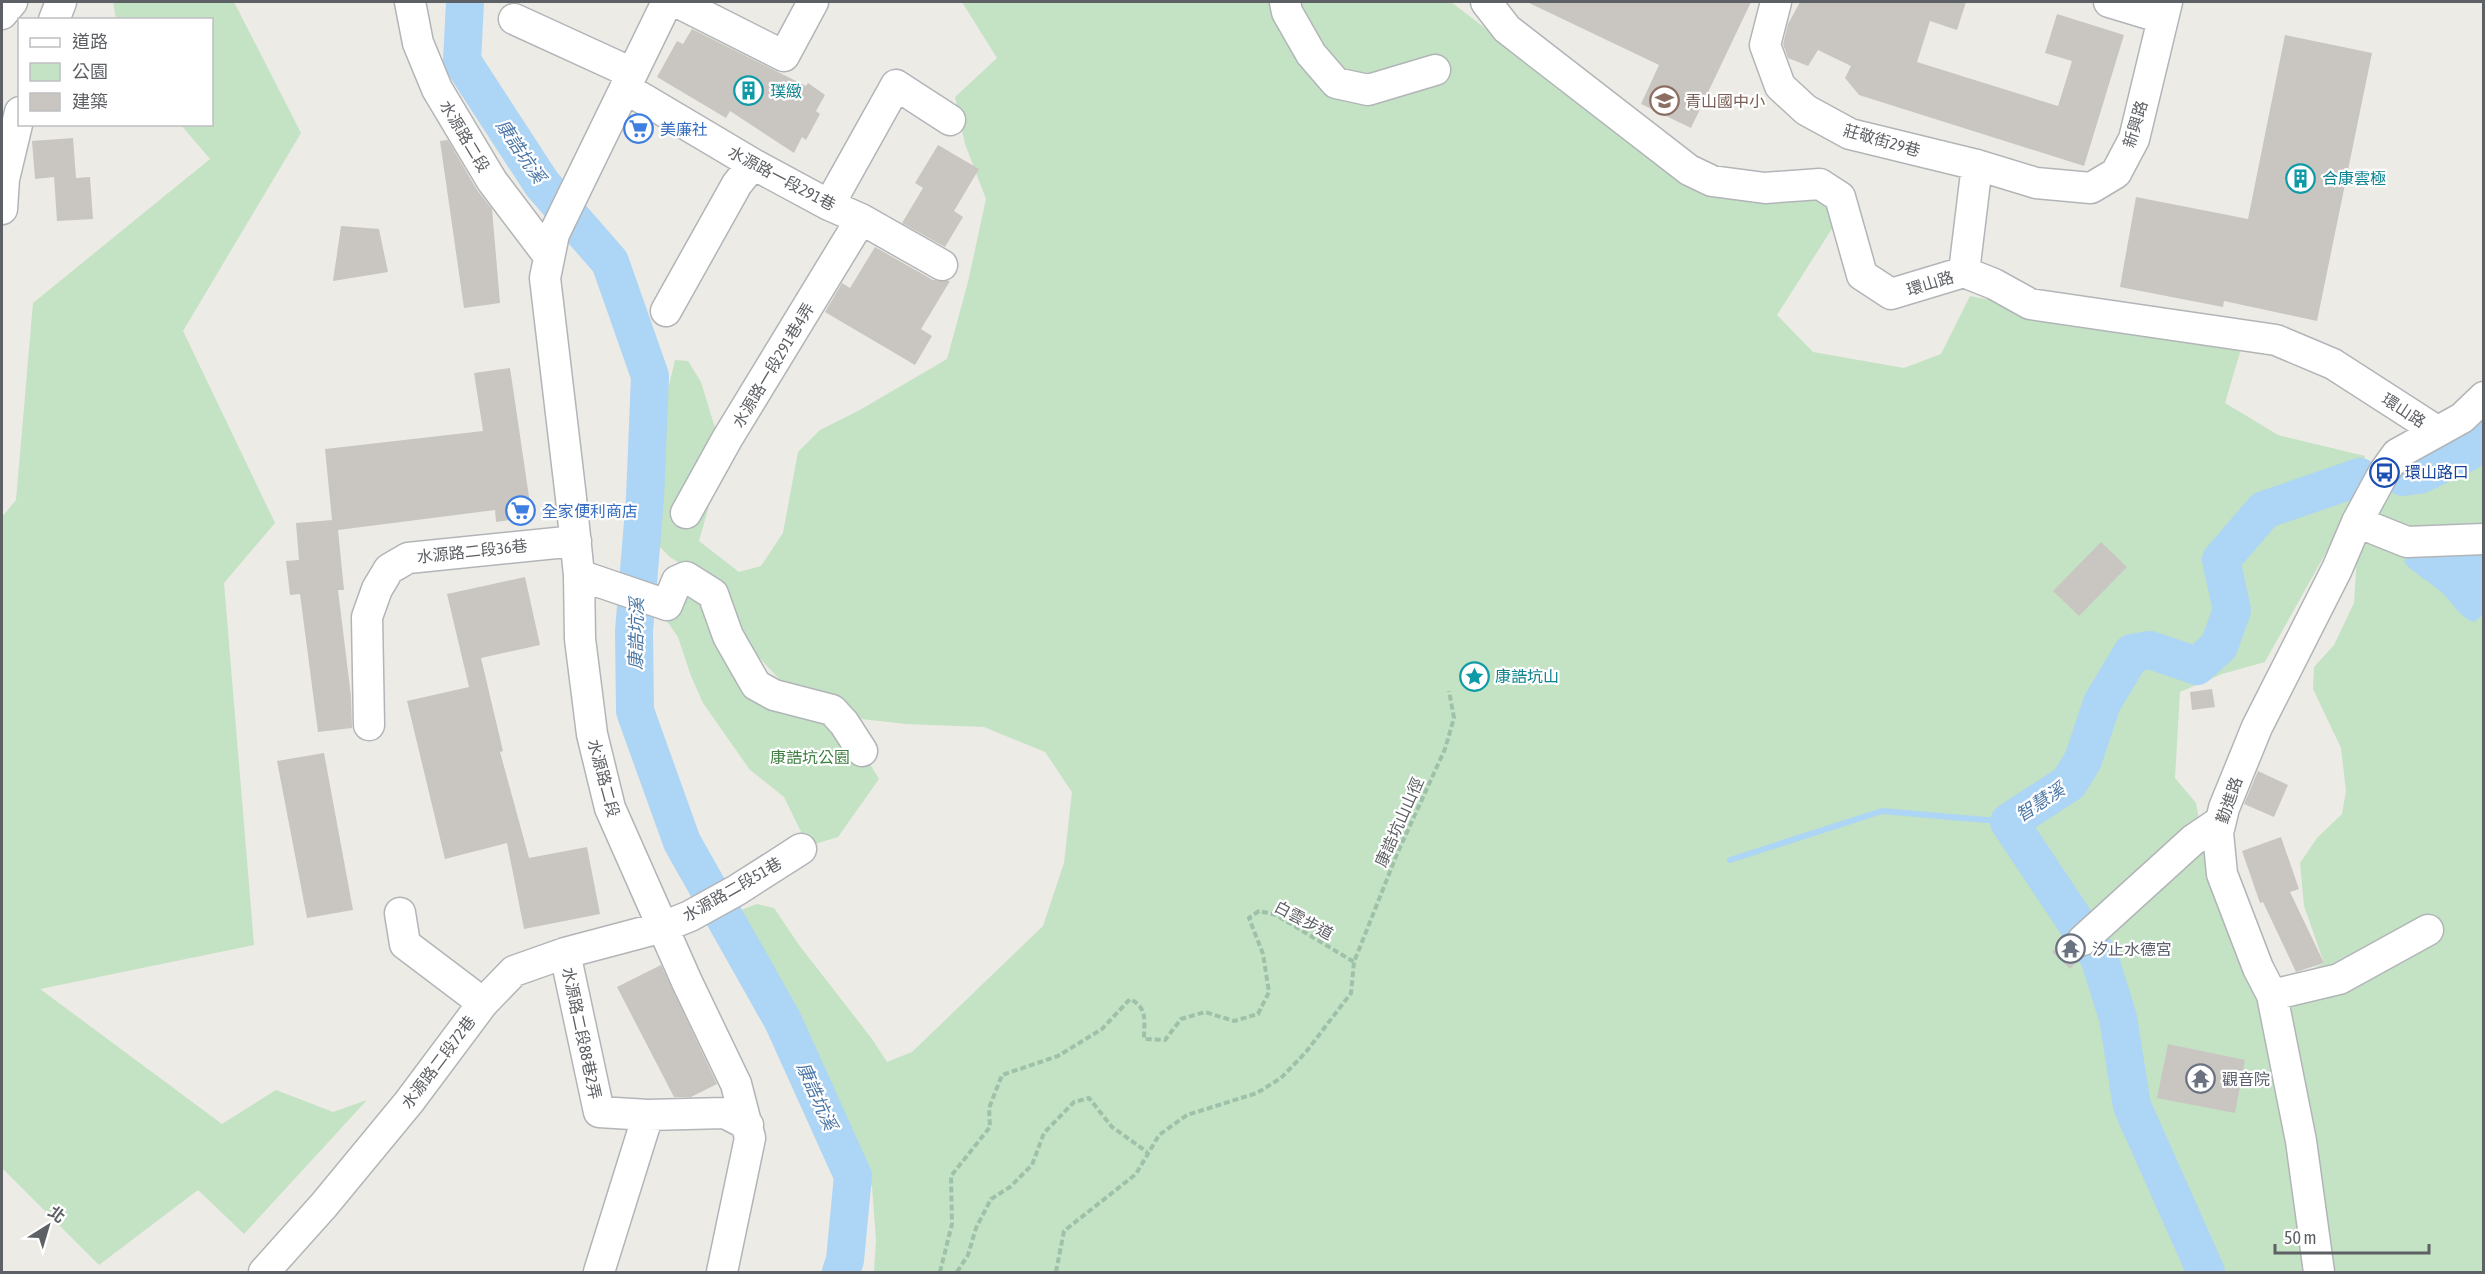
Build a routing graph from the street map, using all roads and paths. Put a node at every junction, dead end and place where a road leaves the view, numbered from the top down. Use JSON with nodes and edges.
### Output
{"nodes":[{"id":1,"x":12,"y":2,"type":"edge"},
{"id":2,"x":61,"y":2,"type":"edge"},
{"id":3,"x":410,"y":2,"type":"edge"},
{"id":4,"x":666,"y":2,"type":"edge"},
{"id":5,"x":677,"y":2,"type":"edge"},
{"id":6,"x":813,"y":2,"type":"edge"},
{"id":7,"x":1286,"y":2,"type":"edge"},
{"id":8,"x":1486,"y":2,"type":"edge"},
{"id":9,"x":1776,"y":2,"type":"edge"},
{"id":10,"x":2109,"y":2,"type":"edge"},
{"id":11,"x":2165,"y":10,"type":"edge"},
{"id":12,"x":2,"y":14,"type":"edge"},
{"id":13,"x":55,"y":18,"type":"edge"},
{"id":14,"x":514,"y":19,"type":"dead end"},
{"id":15,"x":1435,"y":70,"type":"dead end"},
{"id":16,"x":629,"y":81,"type":"junction"},
{"id":17,"x":18,"y":104,"type":"edge"},
{"id":18,"x":18,"y":120,"type":"edge"},
{"id":19,"x":950,"y":120,"type":"dead end"},
{"id":20,"x":2,"y":122,"type":"edge"},
{"id":21,"x":753,"y":164,"type":"junction"},
{"id":22,"x":1977,"y":165,"type":"junction"},
{"id":23,"x":829,"y":205,"type":"junction"},
{"id":24,"x":2,"y":209,"type":"edge"},
{"id":25,"x":861,"y":219,"type":"junction"},
{"id":26,"x":551,"y":244,"type":"junction"},
{"id":27,"x":942,"y":265,"type":"dead end"},
{"id":28,"x":1964,"y":272,"type":"junction"},
{"id":29,"x":666,"y":311,"type":"dead end"},
{"id":30,"x":2484,"y":397,"type":"edge"},
{"id":31,"x":2437,"y":431,"type":"junction"},
{"id":32,"x":686,"y":513,"type":"dead end"},
{"id":33,"x":2357,"y":522,"type":"junction"},
{"id":34,"x":2484,"y":539,"type":"edge"},
{"id":35,"x":576,"y":541,"type":"junction"},
{"id":36,"x":579,"y":574,"type":"junction"},
{"id":37,"x":1449,"y":691,"type":"dead end"},
{"id":38,"x":369,"y":725,"type":"dead end"},
{"id":39,"x":862,"y":751,"type":"dead end"},
{"id":40,"x":2221,"y":821,"type":"junction"},
{"id":41,"x":801,"y":849,"type":"dead end"},
{"id":42,"x":400,"y":913,"type":"dead end"},
{"id":43,"x":663,"y":927,"type":"junction"},
{"id":44,"x":2428,"y":930,"type":"dead end"},
{"id":45,"x":2084,"y":940,"type":"dead end"},
{"id":46,"x":565,"y":953,"type":"junction"},
{"id":47,"x":1354,"y":962,"type":"junction"},
{"id":48,"x":2272,"y":994,"type":"junction"},
{"id":49,"x":483,"y":1003,"type":"junction"},
{"id":50,"x":648,"y":1115,"type":"junction"},
{"id":51,"x":748,"y":1125,"type":"junction"},
{"id":52,"x":1147,"y":1152,"type":"junction"},
{"id":53,"x":264,"y":1272,"type":"edge"},
{"id":54,"x":599,"y":1272,"type":"edge"},
{"id":55,"x":722,"y":1272,"type":"edge"},
{"id":56,"x":940,"y":1272,"type":"edge"},
{"id":57,"x":957,"y":1272,"type":"edge"},
{"id":58,"x":1056,"y":1272,"type":"edge"},
{"id":59,"x":2319,"y":1272,"type":"edge"}],
"edges":[{"from":1,"to":12,"type":"street"},
{"from":2,"to":13,"type":"street"},
{"from":3,"to":26,"type":"street","name":"水源路二段"},
{"from":4,"to":16,"type":"street"},
{"from":5,"to":6,"type":"street"},
{"from":7,"to":15,"type":"street"},
{"from":8,"to":28,"type":"street","name":"環山路"},
{"from":9,"to":22,"type":"street","name":"莊敬街29巷"},
{"from":10,"to":11,"type":"street"},
{"from":11,"to":22,"type":"street","name":"新興路"},
{"from":14,"to":16,"type":"street","name":"水源路一段291巷"},
{"from":16,"to":21,"type":"street","name":"水源路一段291巷"},
{"from":16,"to":26,"type":"street"},
{"from":17,"to":20,"type":"street"},
{"from":18,"to":24,"type":"street"},
{"from":19,"to":23,"type":"street"},
{"from":21,"to":23,"type":"street","name":"水源路一段291巷"},
{"from":21,"to":29,"type":"street"},
{"from":22,"to":28,"type":"street"},
{"from":23,"to":25,"type":"street","name":"水源路一段291巷"},
{"from":25,"to":27,"type":"street","name":"水源路一段291巷"},
{"from":25,"to":32,"type":"street","name":"水源路一段291巷4弄"},
{"from":26,"to":35,"type":"street","name":"水源路二段"},
{"from":28,"to":31,"type":"street","name":"環山路"},
{"from":30,"to":31,"type":"street","name":"勤進路"},
{"from":31,"to":33,"type":"street","name":"勤進路"},
{"from":33,"to":34,"type":"street"},
{"from":33,"to":40,"type":"street","name":"勤進路"},
{"from":35,"to":36,"type":"street","name":"水源路二段"},
{"from":35,"to":38,"type":"street","name":"水源路二段36巷"},
{"from":36,"to":39,"type":"street"},
{"from":36,"to":43,"type":"street","name":"水源路二段"},
{"from":37,"to":47,"type":"path","name":"康誥坑山山徑"},
{"from":40,"to":45,"type":"street"},
{"from":40,"to":48,"type":"street","name":"勤進路"},
{"from":41,"to":43,"type":"street","name":"水源路二段51巷"},
{"from":42,"to":49,"type":"street"},
{"from":43,"to":46,"type":"street","name":"水源路二段72巷"},
{"from":43,"to":51,"type":"street","name":"水源路二段"},
{"from":44,"to":48,"type":"street"},
{"from":46,"to":49,"type":"street","name":"水源路二段72巷"},
{"from":46,"to":50,"type":"street","name":"水源路二段88巷2弄"},
{"from":47,"to":52,"type":"path"},
{"from":47,"to":56,"type":"path","name":"白雲步道"},
{"from":48,"to":59,"type":"street","name":"勤進路"},
{"from":49,"to":53,"type":"street","name":"水源路二段72巷"},
{"from":50,"to":51,"type":"street"},
{"from":50,"to":54,"type":"street"},
{"from":51,"to":55,"type":"street","name":"水源路二段"},
{"from":52,"to":57,"type":"path"},
{"from":52,"to":58,"type":"path"}]}
